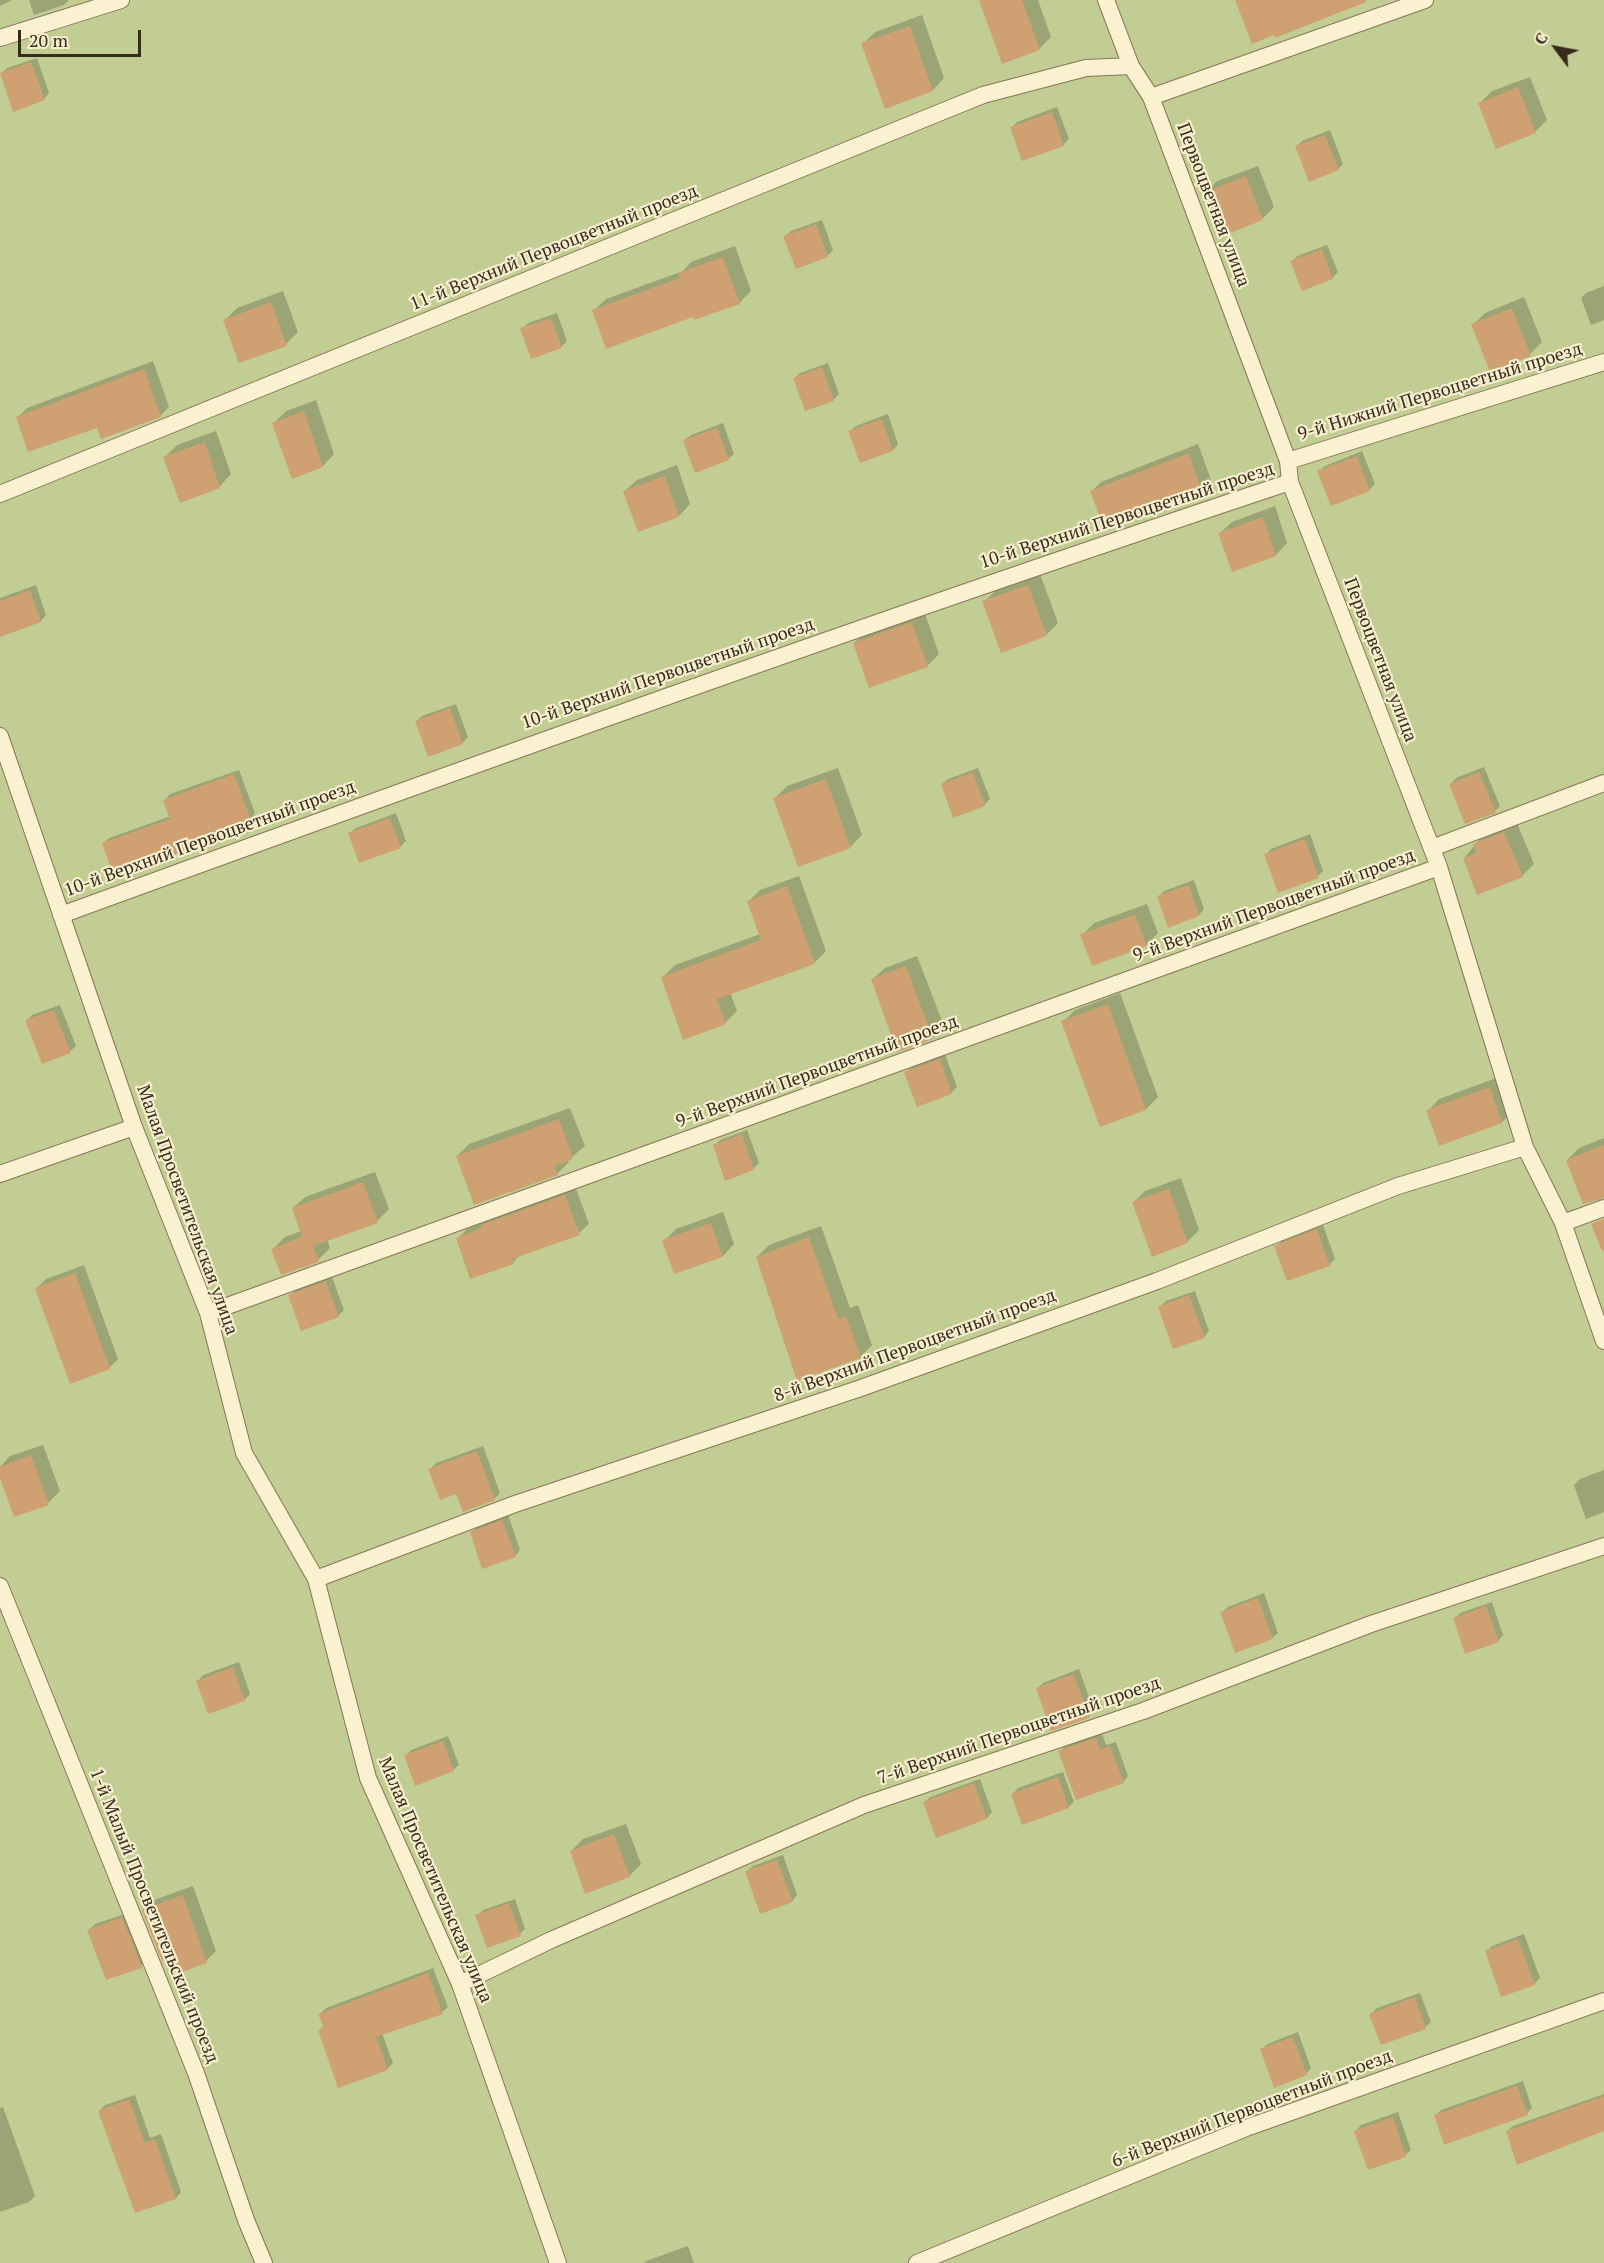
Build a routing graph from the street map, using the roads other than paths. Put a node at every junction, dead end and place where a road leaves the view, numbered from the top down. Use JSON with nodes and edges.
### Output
{"nodes":[{"id":1,"x":121,"y":0,"type":"edge"},
{"id":2,"x":1107,"y":0,"type":"edge"},
{"id":3,"x":1425,"y":0,"type":"edge"},
{"id":4,"x":0,"y":38,"type":"edge"},
{"id":5,"x":1131,"y":66,"type":"junction"},
{"id":6,"x":1151,"y":97,"type":"junction"},
{"id":7,"x":1604,"y":362,"type":"edge"},
{"id":8,"x":1288,"y":460,"type":"junction"},
{"id":9,"x":1290,"y":482,"type":"junction"},
{"id":10,"x":0,"y":494,"type":"edge"},
{"id":11,"x":0,"y":736,"type":"edge"},
{"id":12,"x":1604,"y":783,"type":"edge"},
{"id":13,"x":1432,"y":848,"type":"junction"},
{"id":14,"x":1439,"y":867,"type":"junction"},
{"id":15,"x":62,"y":915,"type":"junction"},
{"id":16,"x":134,"y":1127,"type":"junction"},
{"id":17,"x":1525,"y":1147,"type":"junction"},
{"id":18,"x":0,"y":1174,"type":"edge"},
{"id":19,"x":1604,"y":1208,"type":"edge"},
{"id":20,"x":1563,"y":1223,"type":"junction"},
{"id":21,"x":208,"y":1313,"type":"junction"},
{"id":22,"x":1604,"y":1341,"type":"edge"},
{"id":23,"x":1604,"y":1546,"type":"edge"},
{"id":24,"x":316,"y":1579,"type":"junction"},
{"id":25,"x":0,"y":1586,"type":"edge"},
{"id":26,"x":459,"y":1984,"type":"junction"},
{"id":27,"x":1604,"y":2001,"type":"edge"},
{"id":28,"x":264,"y":2263,"type":"edge"},
{"id":29,"x":558,"y":2263,"type":"edge"},
{"id":30,"x":917,"y":2263,"type":"edge"}],
"edges":[{"from":1,"to":4,"type":"lane"},
{"from":2,"to":5,"type":"lane","name":"Первоцветная улица"},
{"from":3,"to":6,"type":"lane"},
{"from":5,"to":6,"type":"lane","name":"Первоцветная улица"},
{"from":5,"to":10,"type":"lane","name":"11-й Верхний Первоцветный проезд"},
{"from":6,"to":8,"type":"lane","name":"Первоцветная улица"},
{"from":7,"to":8,"type":"lane","name":"9-й Нижний Первоцветный проезд"},
{"from":8,"to":9,"type":"lane","name":"Первоцветная улица"},
{"from":9,"to":13,"type":"lane","name":"Первоцветная улица"},
{"from":9,"to":15,"type":"lane","name":"10-й Верхний Первоцветный проезд"},
{"from":11,"to":15,"type":"lane","name":"Малая Просветительская улица"},
{"from":12,"to":13,"type":"lane"},
{"from":13,"to":14,"type":"lane","name":"Первоцветная улица"},
{"from":14,"to":17,"type":"lane","name":"Первоцветная улица"},
{"from":14,"to":21,"type":"lane","name":"9-й Верхний Первоцветный проезд"},
{"from":15,"to":16,"type":"lane","name":"Малая Просветительская улица"},
{"from":16,"to":18,"type":"lane"},
{"from":16,"to":21,"type":"lane","name":"Малая Просветительская улица"},
{"from":17,"to":20,"type":"lane","name":"Первоцветная улица"},
{"from":17,"to":24,"type":"lane","name":"8-й Верхний Первоцветный проезд"},
{"from":19,"to":20,"type":"lane"},
{"from":20,"to":22,"type":"lane","name":"Первоцветная улица"},
{"from":21,"to":24,"type":"lane","name":"Малая Просветительская улица"},
{"from":23,"to":26,"type":"lane","name":"7-й Верхний Первоцветный проезд"},
{"from":24,"to":26,"type":"lane","name":"Малая Просветительская улица"},
{"from":25,"to":28,"type":"lane","name":"1-й Малый Просветительский проезд"},
{"from":26,"to":29,"type":"lane","name":"Малая Просветительская улица"},
{"from":27,"to":30,"type":"lane","name":"6-й Верхний Первоцветный проезд"}]}
